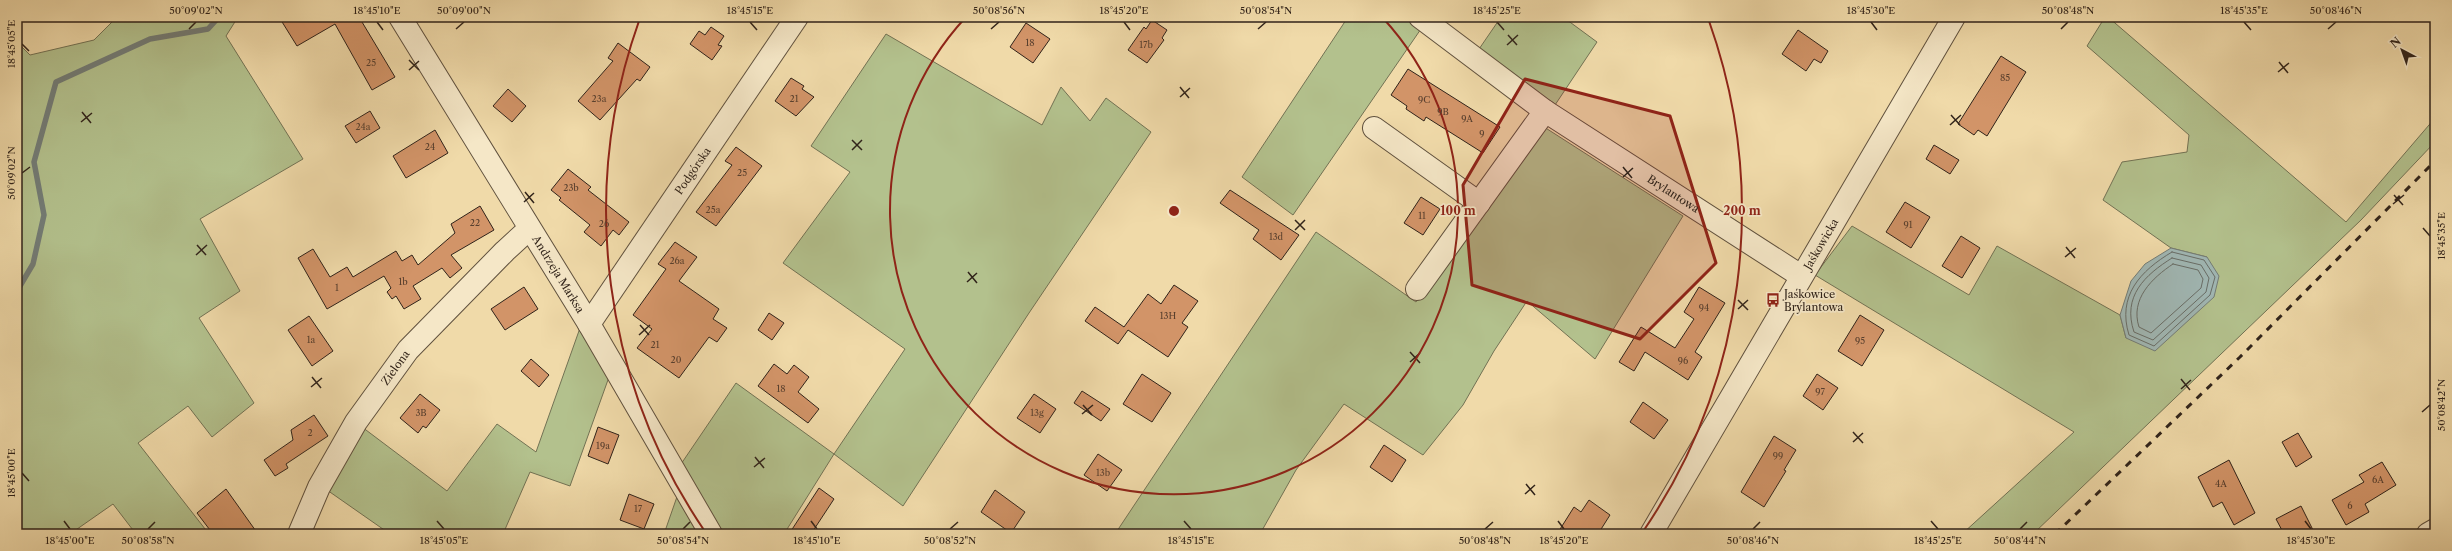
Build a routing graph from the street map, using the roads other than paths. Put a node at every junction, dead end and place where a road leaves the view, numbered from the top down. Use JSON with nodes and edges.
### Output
{"nodes":[{"id":1,"x":400,"y":17,"type":"edge"},
{"id":2,"x":797,"y":17,"type":"edge"},
{"id":3,"x":1420,"y":17,"type":"edge"},
{"id":4,"x":1954,"y":17,"type":"edge"},
{"id":5,"x":1545,"y":110,"type":"junction"},
{"id":6,"x":1374,"y":128,"type":"dead end"},
{"id":7,"x":1479,"y":203,"type":"junction"},
{"id":8,"x":529,"y":229,"type":"junction"},
{"id":9,"x":1802,"y":276,"type":"junction"},
{"id":10,"x":1417,"y":290,"type":"dead end"},
{"id":11,"x":589,"y":324,"type":"junction"},
{"id":12,"x":2435,"y":530,"type":"edge"},
{"id":13,"x":298,"y":534,"type":"edge"},
{"id":14,"x":711,"y":534,"type":"edge"},
{"id":15,"x":1651,"y":534,"type":"edge"},
{"id":16,"x":2428,"y":534,"type":"edge"}],
"edges":[{"from":1,"to":8,"type":"street","name":"Andrzeja Marksa"},
{"from":2,"to":11,"type":"street","name":"Podgórska"},
{"from":3,"to":5,"type":"street","name":"Brylantowa"},
{"from":4,"to":9,"type":"street","name":"Jaśkowicka"},
{"from":5,"to":7,"type":"street"},
{"from":5,"to":9,"type":"street","name":"Brylantowa"},
{"from":6,"to":7,"type":"street"},
{"from":7,"to":10,"type":"street"},
{"from":8,"to":11,"type":"street","name":"Andrzeja Marksa"},
{"from":8,"to":13,"type":"street","name":"Zielona"},
{"from":9,"to":15,"type":"street","name":"Jaśkowicka"},
{"from":11,"to":14,"type":"street","name":"Andrzeja Marksa"},
{"from":12,"to":16,"type":"street"}]}
